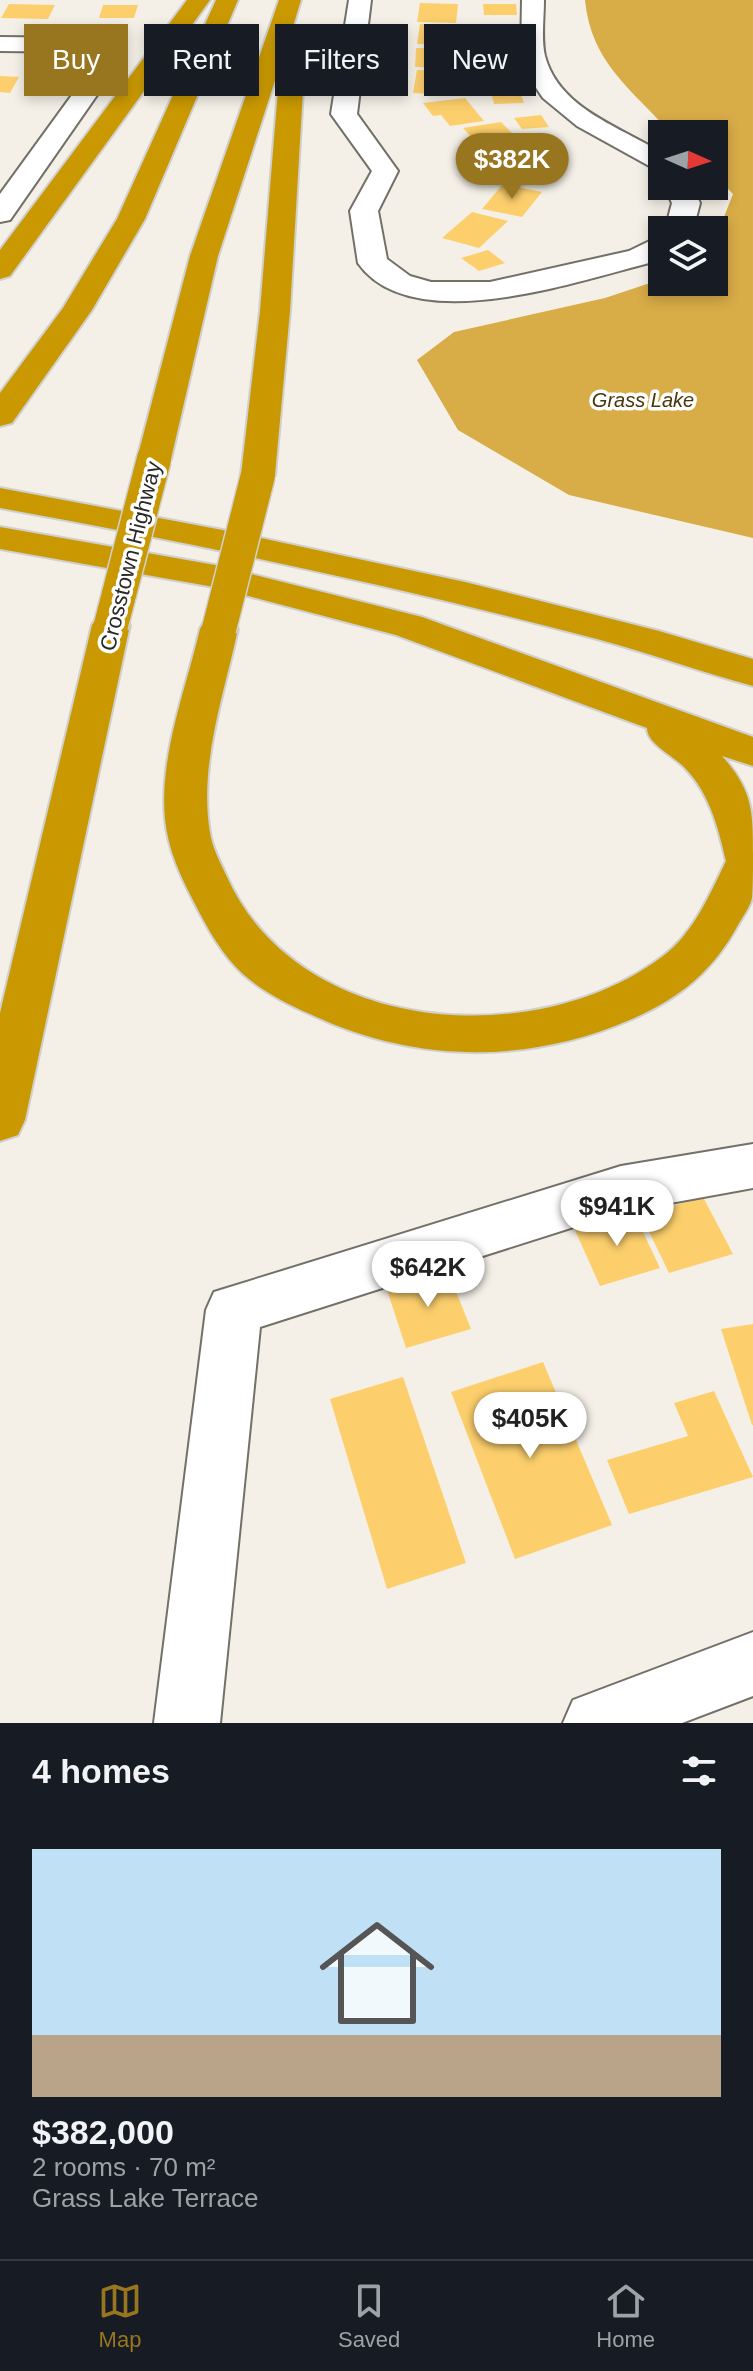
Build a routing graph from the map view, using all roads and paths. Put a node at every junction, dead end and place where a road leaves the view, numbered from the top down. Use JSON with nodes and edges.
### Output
{"nodes":[{"id":1,"x":199,"y":0,"type":"edge"},
{"id":2,"x":227,"y":0,"type":"edge"},
{"id":3,"x":290,"y":0,"type":"edge"},
{"id":4,"x":296,"y":0,"type":"edge"},
{"id":5,"x":360,"y":0,"type":"edge"},
{"id":6,"x":533,"y":0,"type":"edge"},
{"id":7,"x":0,"y":44,"type":"edge"},
{"id":8,"x":648,"y":154,"type":"edge"},
{"id":9,"x":0,"y":214,"type":"edge"},
{"id":10,"x":648,"y":252,"type":"edge"},
{"id":11,"x":0,"y":270,"type":"edge"},
{"id":12,"x":0,"y":416,"type":"edge"},
{"id":13,"x":0,"y":498,"type":"edge"},
{"id":14,"x":0,"y":538,"type":"edge"},
{"id":15,"x":753,"y":673,"type":"edge"},
{"id":16,"x":616,"y":700,"type":"junction"},
{"id":17,"x":753,"y":752,"type":"edge"},
{"id":18,"x":750,"y":860,"type":"edge"},
{"id":19,"x":0,"y":1120,"type":"edge"},
{"id":20,"x":753,"y":1166,"type":"edge"},
{"id":21,"x":753,"y":1664,"type":"edge"},
{"id":22,"x":187,"y":1723,"type":"edge"},
{"id":23,"x":596,"y":1723,"type":"edge"}],
"edges":[{"from":1,"to":11,"type":"highway"},
{"from":2,"to":12,"type":"highway"},
{"from":3,"to":19,"type":"highway","name":"Crosstown Highway","bridge":true},
{"from":4,"to":18,"type":"highway","bridge":true},
{"from":5,"to":10,"type":"street"},
{"from":6,"to":8,"type":"street"},
{"from":7,"to":9,"type":"street"},
{"from":13,"to":15,"type":"highway"},
{"from":14,"to":16,"type":"highway"},
{"from":16,"to":17,"type":"highway"},
{"from":16,"to":18,"type":"highway"},
{"from":20,"to":22,"type":"street"},
{"from":21,"to":23,"type":"street"}]}
